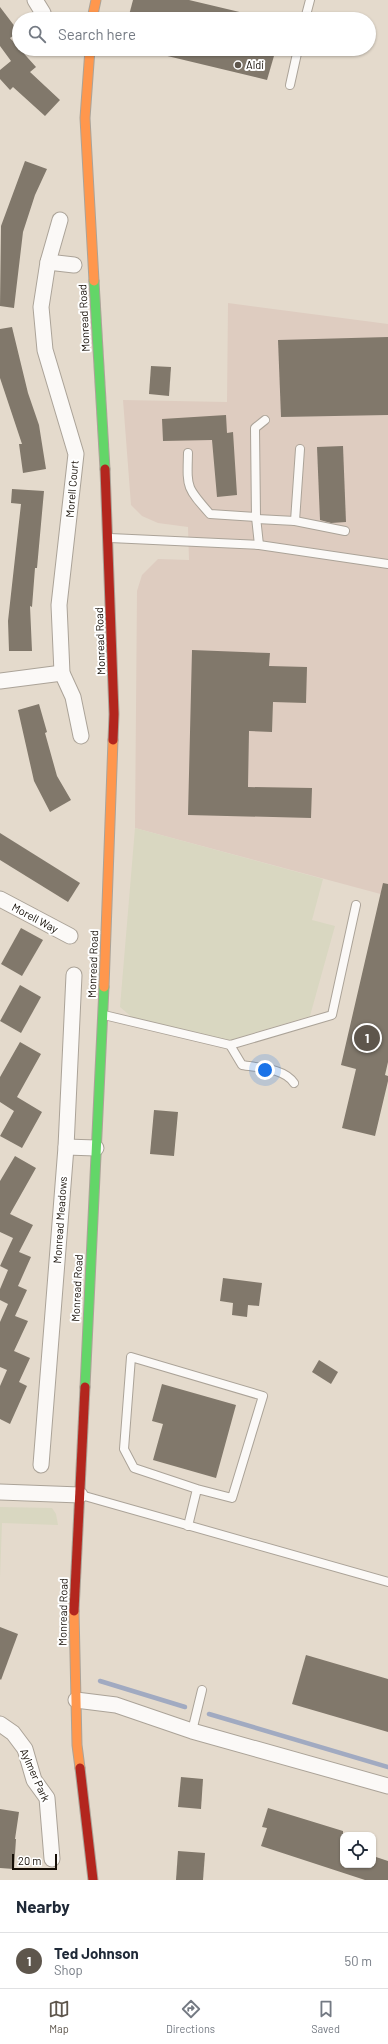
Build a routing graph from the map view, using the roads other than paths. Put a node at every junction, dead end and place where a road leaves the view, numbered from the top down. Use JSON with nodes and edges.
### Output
{"nodes":[{"id":1,"x":35,"y":0,"type":"edge"},
{"id":2,"x":96,"y":0,"type":"edge"},
{"id":3,"x":310,"y":0,"type":"edge"},
{"id":4,"x":42,"y":12,"type":"edge"},
{"id":5,"x":93,"y":12,"type":"edge"},
{"id":6,"x":307,"y":12,"type":"edge"},
{"id":7,"x":89,"y":56,"type":"edge"},
{"id":8,"x":296,"y":56,"type":"edge"},
{"id":9,"x":290,"y":85,"type":"dead end"},
{"id":10,"x":60,"y":220,"type":"dead end"},
{"id":11,"x":48,"y":262,"type":"junction"},
{"id":12,"x":74,"y":264,"type":"dead end"},
{"id":13,"x":265,"y":420,"type":"dead end"},
{"id":14,"x":300,"y":449,"type":"dead end"},
{"id":15,"x":188,"y":453,"type":"dead end"},
{"id":16,"x":257,"y":518,"type":"junction"},
{"id":17,"x":295,"y":521,"type":"junction"},
{"id":18,"x":345,"y":531,"type":"dead end"},
{"id":19,"x":109,"y":538,"type":"junction"},
{"id":20,"x":259,"y":545,"type":"junction"},
{"id":21,"x":388,"y":564,"type":"edge"},
{"id":22,"x":62,"y":673,"type":"junction"},
{"id":23,"x":0,"y":681,"type":"edge"},
{"id":24,"x":81,"y":736,"type":"dead end"},
{"id":25,"x":0,"y":899,"type":"edge"},
{"id":26,"x":356,"y":905,"type":"dead end"},
{"id":27,"x":70,"y":936,"type":"dead end"},
{"id":28,"x":74,"y":975,"type":"dead end"},
{"id":29,"x":103,"y":1015,"type":"junction"},
{"id":30,"x":230,"y":1045,"type":"junction"},
{"id":31,"x":294,"y":1083,"type":"dead end"},
{"id":32,"x":66,"y":1147,"type":"junction"},
{"id":33,"x":96,"y":1148,"type":"junction"},
{"id":34,"x":41,"y":1465,"type":"dead end"},
{"id":35,"x":197,"y":1489,"type":"junction"},
{"id":36,"x":0,"y":1492,"type":"edge"},
{"id":37,"x":80,"y":1495,"type":"junction"},
{"id":38,"x":188,"y":1526,"type":"junction"},
{"id":39,"x":388,"y":1582,"type":"edge"},
{"id":40,"x":202,"y":1690,"type":"dead end"},
{"id":41,"x":76,"y":1700,"type":"junction"},
{"id":42,"x":0,"y":1724,"type":"edge"},
{"id":43,"x":192,"y":1730,"type":"junction"},
{"id":44,"x":388,"y":1786,"type":"edge"},
{"id":45,"x":52,"y":1859,"type":"dead end"},
{"id":46,"x":93,"y":1880,"type":"edge"}],
"edges":[{"from":1,"to":4,"type":"street"},
{"from":2,"to":5,"type":"street"},
{"from":3,"to":6,"type":"lane"},
{"from":7,"to":19,"type":"street","name":"Monread Road"},
{"from":8,"to":9,"type":"lane"},
{"from":10,"to":11,"type":"street","name":"Morell Court"},
{"from":11,"to":12,"type":"street"},
{"from":11,"to":22,"type":"street","name":"Morell Court"},
{"from":13,"to":16,"type":"lane"},
{"from":14,"to":17,"type":"lane"},
{"from":15,"to":16,"type":"lane"},
{"from":16,"to":17,"type":"lane"},
{"from":16,"to":20,"type":"lane"},
{"from":17,"to":18,"type":"lane"},
{"from":19,"to":20,"type":"lane"},
{"from":19,"to":29,"type":"street","name":"Monread Road"},
{"from":20,"to":21,"type":"lane"},
{"from":22,"to":23,"type":"street"},
{"from":22,"to":24,"type":"street","name":"Morell Court"},
{"from":25,"to":27,"type":"street","name":"Morell Way"},
{"from":26,"to":30,"type":"lane"},
{"from":28,"to":32,"type":"street","name":"Monread Meadows"},
{"from":29,"to":30,"type":"lane"},
{"from":29,"to":33,"type":"street","name":"Monread Road"},
{"from":30,"to":31,"type":"lane"},
{"from":32,"to":33,"type":"street"},
{"from":32,"to":34,"type":"street","name":"Monread Meadows"},
{"from":33,"to":37,"type":"street","name":"Monread Road"},
{"from":35,"to":35,"type":"lane"},
{"from":35,"to":38,"type":"lane"},
{"from":36,"to":37,"type":"street"},
{"from":37,"to":38,"type":"lane"},
{"from":37,"to":41,"type":"street","name":"Monread Road"},
{"from":38,"to":39,"type":"lane"},
{"from":40,"to":43,"type":"lane"},
{"from":41,"to":43,"type":"street"},
{"from":41,"to":46,"type":"street","name":"Monread Road"},
{"from":42,"to":45,"type":"street","name":"Aylmer Park"},
{"from":43,"to":44,"type":"street"}]}
